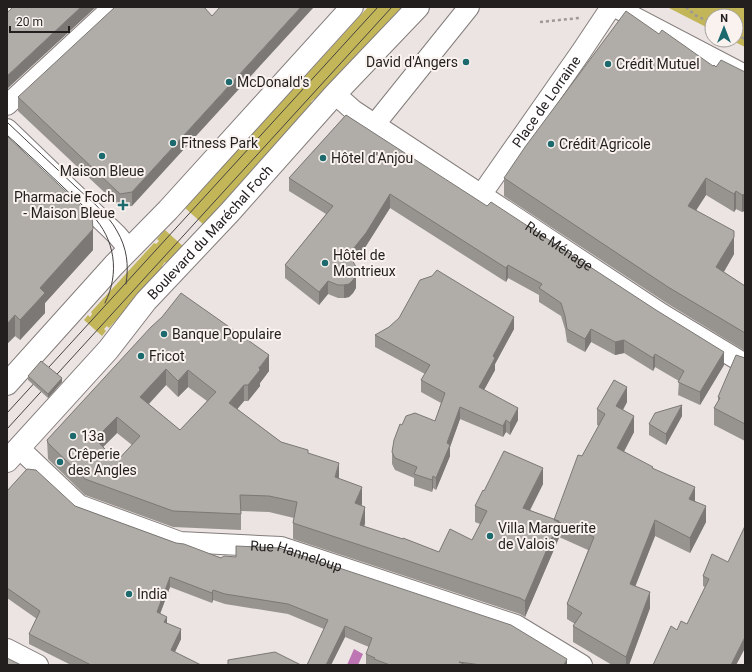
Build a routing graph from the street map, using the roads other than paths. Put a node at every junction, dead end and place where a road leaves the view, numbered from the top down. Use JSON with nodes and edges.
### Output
{"nodes":[{"id":1,"x":113,"y":7,"type":"edge"},
{"id":2,"x":352,"y":7,"type":"edge"},
{"id":3,"x":418,"y":7,"type":"edge"},
{"id":4,"x":469,"y":7,"type":"edge"},
{"id":5,"x":610,"y":12,"type":"edge"},
{"id":6,"x":745,"y":75,"type":"edge"},
{"id":7,"x":334,"y":94,"type":"junction"},
{"id":8,"x":7,"y":105,"type":"edge"},
{"id":9,"x":374,"y":124,"type":"junction"},
{"id":10,"x":7,"y":129,"type":"edge"},
{"id":11,"x":481,"y":195,"type":"junction"},
{"id":12,"x":129,"y":249,"type":"junction"},
{"id":13,"x":745,"y":364,"type":"edge"},
{"id":14,"x":7,"y":384,"type":"edge"},
{"id":15,"x":13,"y":455,"type":"edge"},
{"id":16,"x":7,"y":649,"type":"edge"},
{"id":17,"x":38,"y":665,"type":"edge"},
{"id":18,"x":582,"y":665,"type":"edge"}],
"edges":[{"from":1,"to":8,"type":"street"},
{"from":2,"to":12,"type":"main road"},
{"from":3,"to":7,"type":"main road","name":"Boulevard du Maréchal Foch"},
{"from":4,"to":9,"type":"street"},
{"from":5,"to":6,"type":"street"},
{"from":5,"to":11,"type":"street","name":"Place de Lorraine"},
{"from":7,"to":9,"type":"street","name":"Rue Ménage"},
{"from":7,"to":15,"type":"main road","name":"Boulevard du Maréchal Foch"},
{"from":9,"to":11,"type":"street","name":"Rue Ménage"},
{"from":10,"to":12,"type":"street"},
{"from":11,"to":13,"type":"street","name":"Rue Ménage"},
{"from":12,"to":14,"type":"main road"},
{"from":15,"to":18,"type":"street","name":"Rue Hanneloup"},
{"from":16,"to":17,"type":"street"}]}
